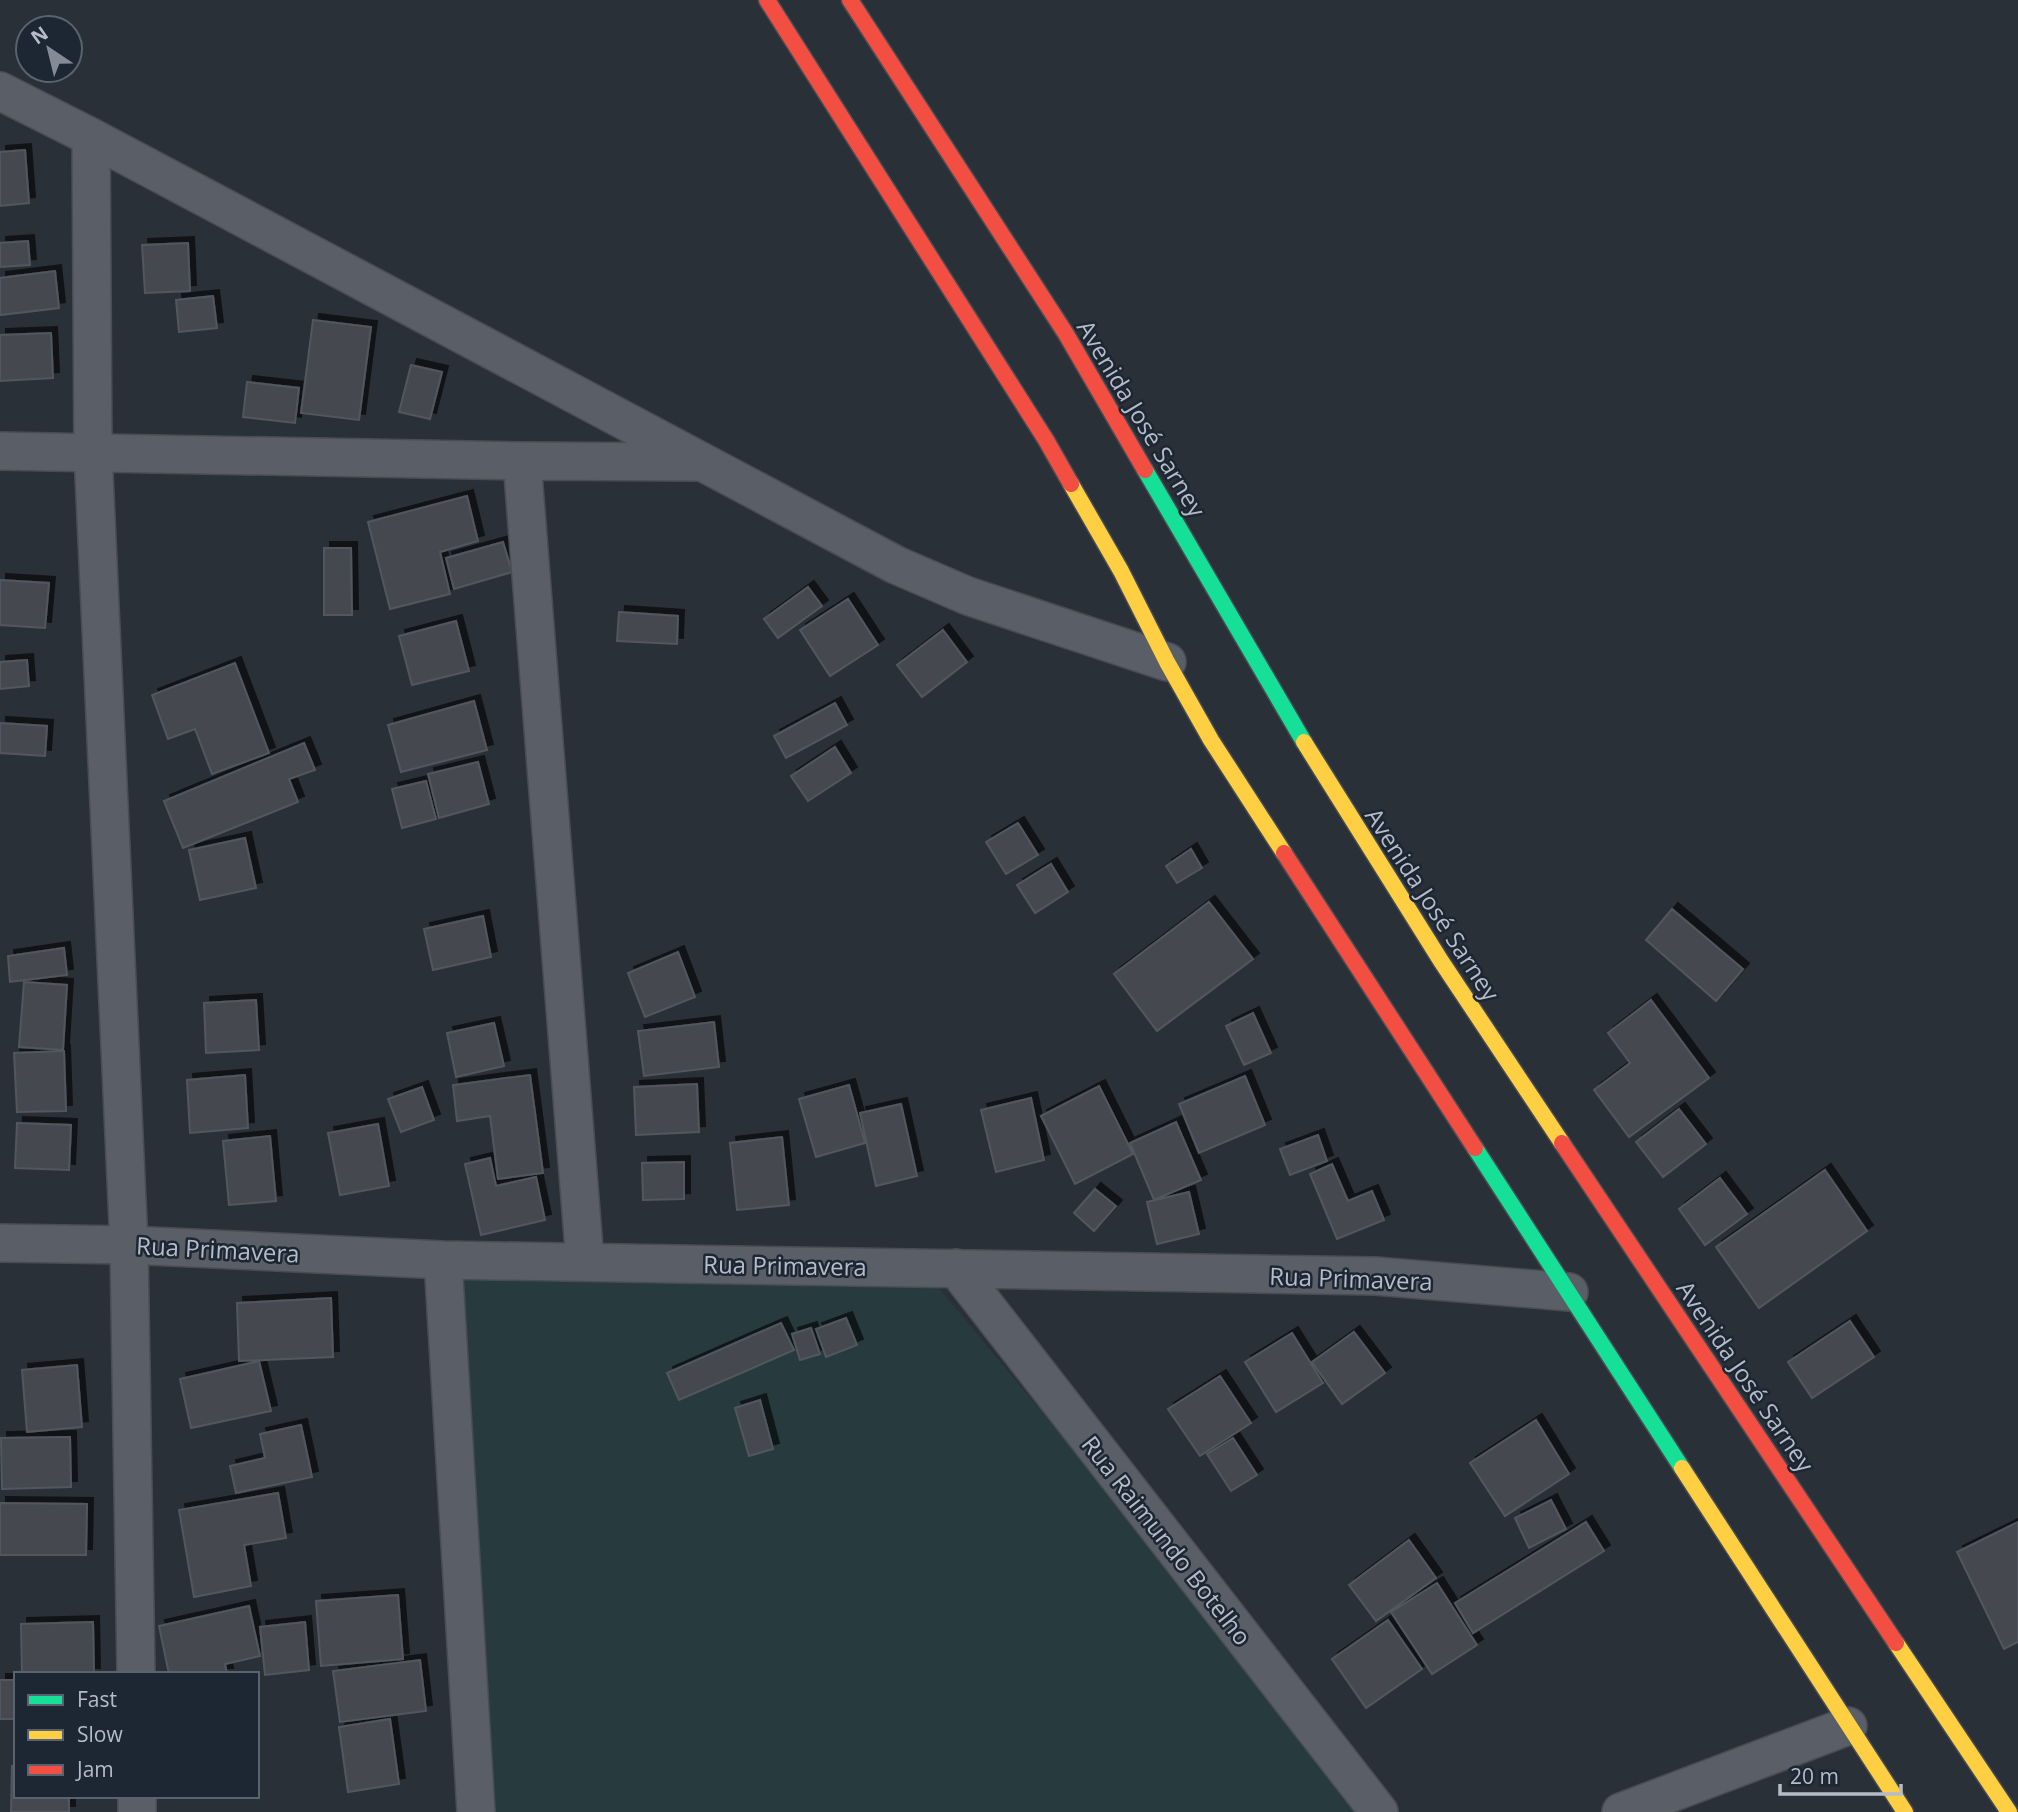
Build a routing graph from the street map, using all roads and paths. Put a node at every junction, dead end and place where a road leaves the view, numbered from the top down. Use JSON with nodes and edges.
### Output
{"nodes":[{"id":1,"x":767,"y":0,"type":"edge"},
{"id":2,"x":850,"y":0,"type":"edge"},
{"id":3,"x":0,"y":91,"type":"edge"},
{"id":4,"x":91,"y":137,"type":"junction"},
{"id":5,"x":0,"y":451,"type":"edge"},
{"id":6,"x":93,"y":452,"type":"junction"},
{"id":7,"x":522,"y":461,"type":"junction"},
{"id":8,"x":702,"y":462,"type":"junction"},
{"id":9,"x":1167,"y":662,"type":"junction"},
{"id":10,"x":0,"y":1243,"type":"edge"},
{"id":11,"x":129,"y":1245,"type":"junction"},
{"id":12,"x":443,"y":1260,"type":"junction"},
{"id":13,"x":585,"y":1262,"type":"junction"},
{"id":14,"x":956,"y":1268,"type":"junction"},
{"id":15,"x":1569,"y":1292,"type":"junction"},
{"id":16,"x":136,"y":1672,"type":"edge"},
{"id":17,"x":1848,"y":1726,"type":"junction"},
{"id":18,"x":476,"y":1812,"type":"edge"},
{"id":19,"x":1379,"y":1812,"type":"edge"},
{"id":20,"x":1621,"y":1812,"type":"edge"},
{"id":21,"x":1905,"y":1812,"type":"edge"},
{"id":22,"x":2009,"y":1812,"type":"edge"}],
"edges":[{"from":1,"to":9,"type":"main road"},
{"from":2,"to":22,"type":"main road","name":"Avenida José Sarney"},
{"from":3,"to":4,"type":"street"},
{"from":4,"to":6,"type":"street"},
{"from":4,"to":8,"type":"street"},
{"from":5,"to":6,"type":"street"},
{"from":6,"to":7,"type":"street"},
{"from":6,"to":11,"type":"street"},
{"from":7,"to":8,"type":"street"},
{"from":7,"to":13,"type":"street"},
{"from":8,"to":9,"type":"street"},
{"from":9,"to":15,"type":"main road"},
{"from":10,"to":11,"type":"street","name":"Rua Primavera"},
{"from":11,"to":12,"type":"street","name":"Rua Primavera"},
{"from":11,"to":16,"type":"street"},
{"from":12,"to":13,"type":"street","name":"Rua Primavera"},
{"from":12,"to":18,"type":"street"},
{"from":13,"to":14,"type":"street","name":"Rua Primavera"},
{"from":14,"to":15,"type":"street","name":"Rua Primavera"},
{"from":14,"to":19,"type":"street","name":"Rua Raimundo Botelho"},
{"from":15,"to":17,"type":"main road"},
{"from":17,"to":20,"type":"street"},
{"from":17,"to":21,"type":"main road"}]}
